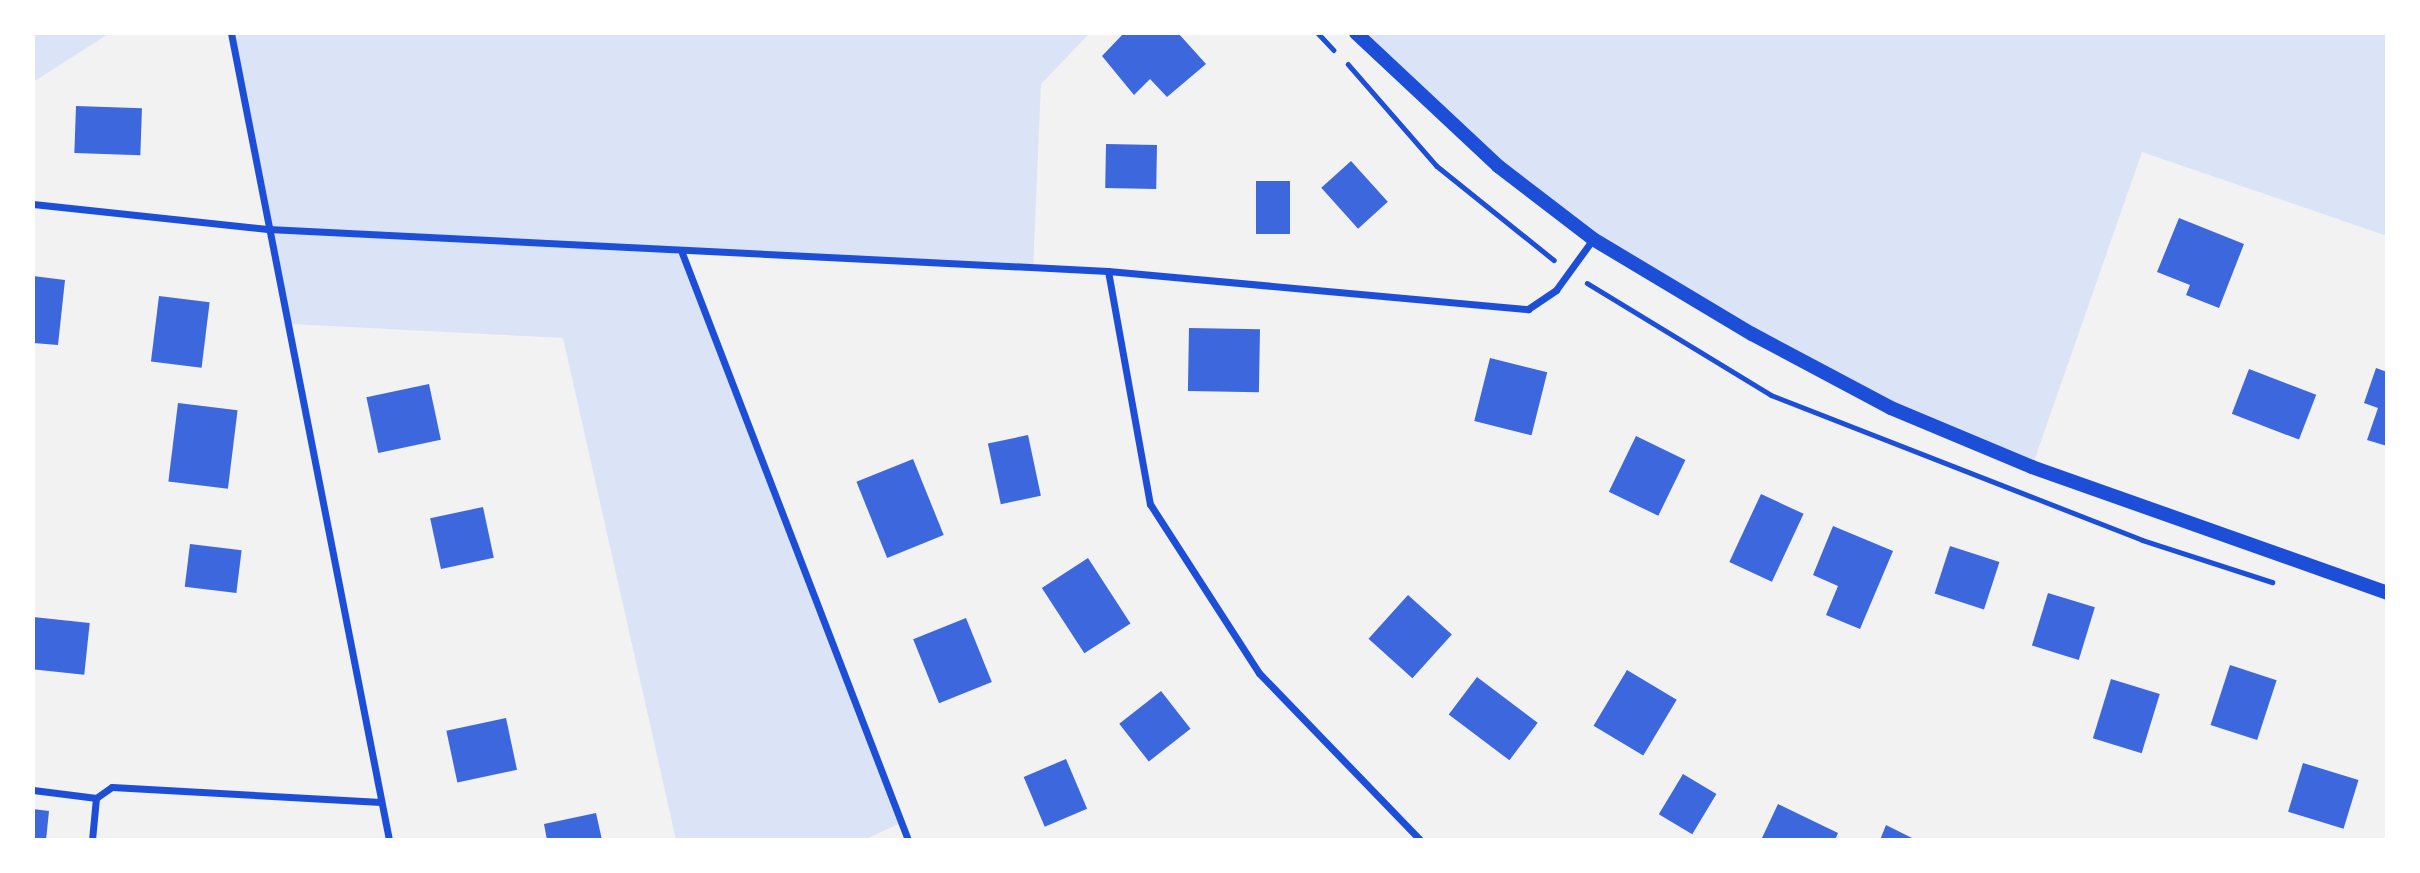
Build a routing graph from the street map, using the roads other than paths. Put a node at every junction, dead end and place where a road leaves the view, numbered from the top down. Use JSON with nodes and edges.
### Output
{"nodes":[{"id":1,"x":231,"y":33,"type":"edge"},
{"id":2,"x":1356,"y":33,"type":"edge"},
{"id":3,"x":33,"y":204,"type":"edge"},
{"id":4,"x":268,"y":229,"type":"junction"},
{"id":5,"x":1593,"y":239,"type":"junction"},
{"id":6,"x":682,"y":253,"type":"junction"},
{"id":7,"x":1108,"y":271,"type":"junction"},
{"id":8,"x":2387,"y":593,"type":"edge"},
{"id":9,"x":33,"y":790,"type":"edge"},
{"id":10,"x":96,"y":798,"type":"junction"},
{"id":11,"x":381,"y":802,"type":"junction"},
{"id":12,"x":92,"y":840,"type":"edge"},
{"id":13,"x":389,"y":840,"type":"edge"},
{"id":14,"x":908,"y":840,"type":"edge"},
{"id":15,"x":1420,"y":840,"type":"edge"}],
"edges":[{"from":1,"to":4,"type":"street"},
{"from":2,"to":5,"type":"main road"},
{"from":3,"to":4,"type":"street"},
{"from":4,"to":6,"type":"street"},
{"from":4,"to":11,"type":"street"},
{"from":5,"to":7,"type":"street"},
{"from":5,"to":8,"type":"main road"},
{"from":6,"to":7,"type":"street"},
{"from":6,"to":14,"type":"street"},
{"from":7,"to":15,"type":"street"},
{"from":9,"to":10,"type":"street"},
{"from":10,"to":11,"type":"street"},
{"from":10,"to":12,"type":"street"},
{"from":11,"to":13,"type":"street"}]}
